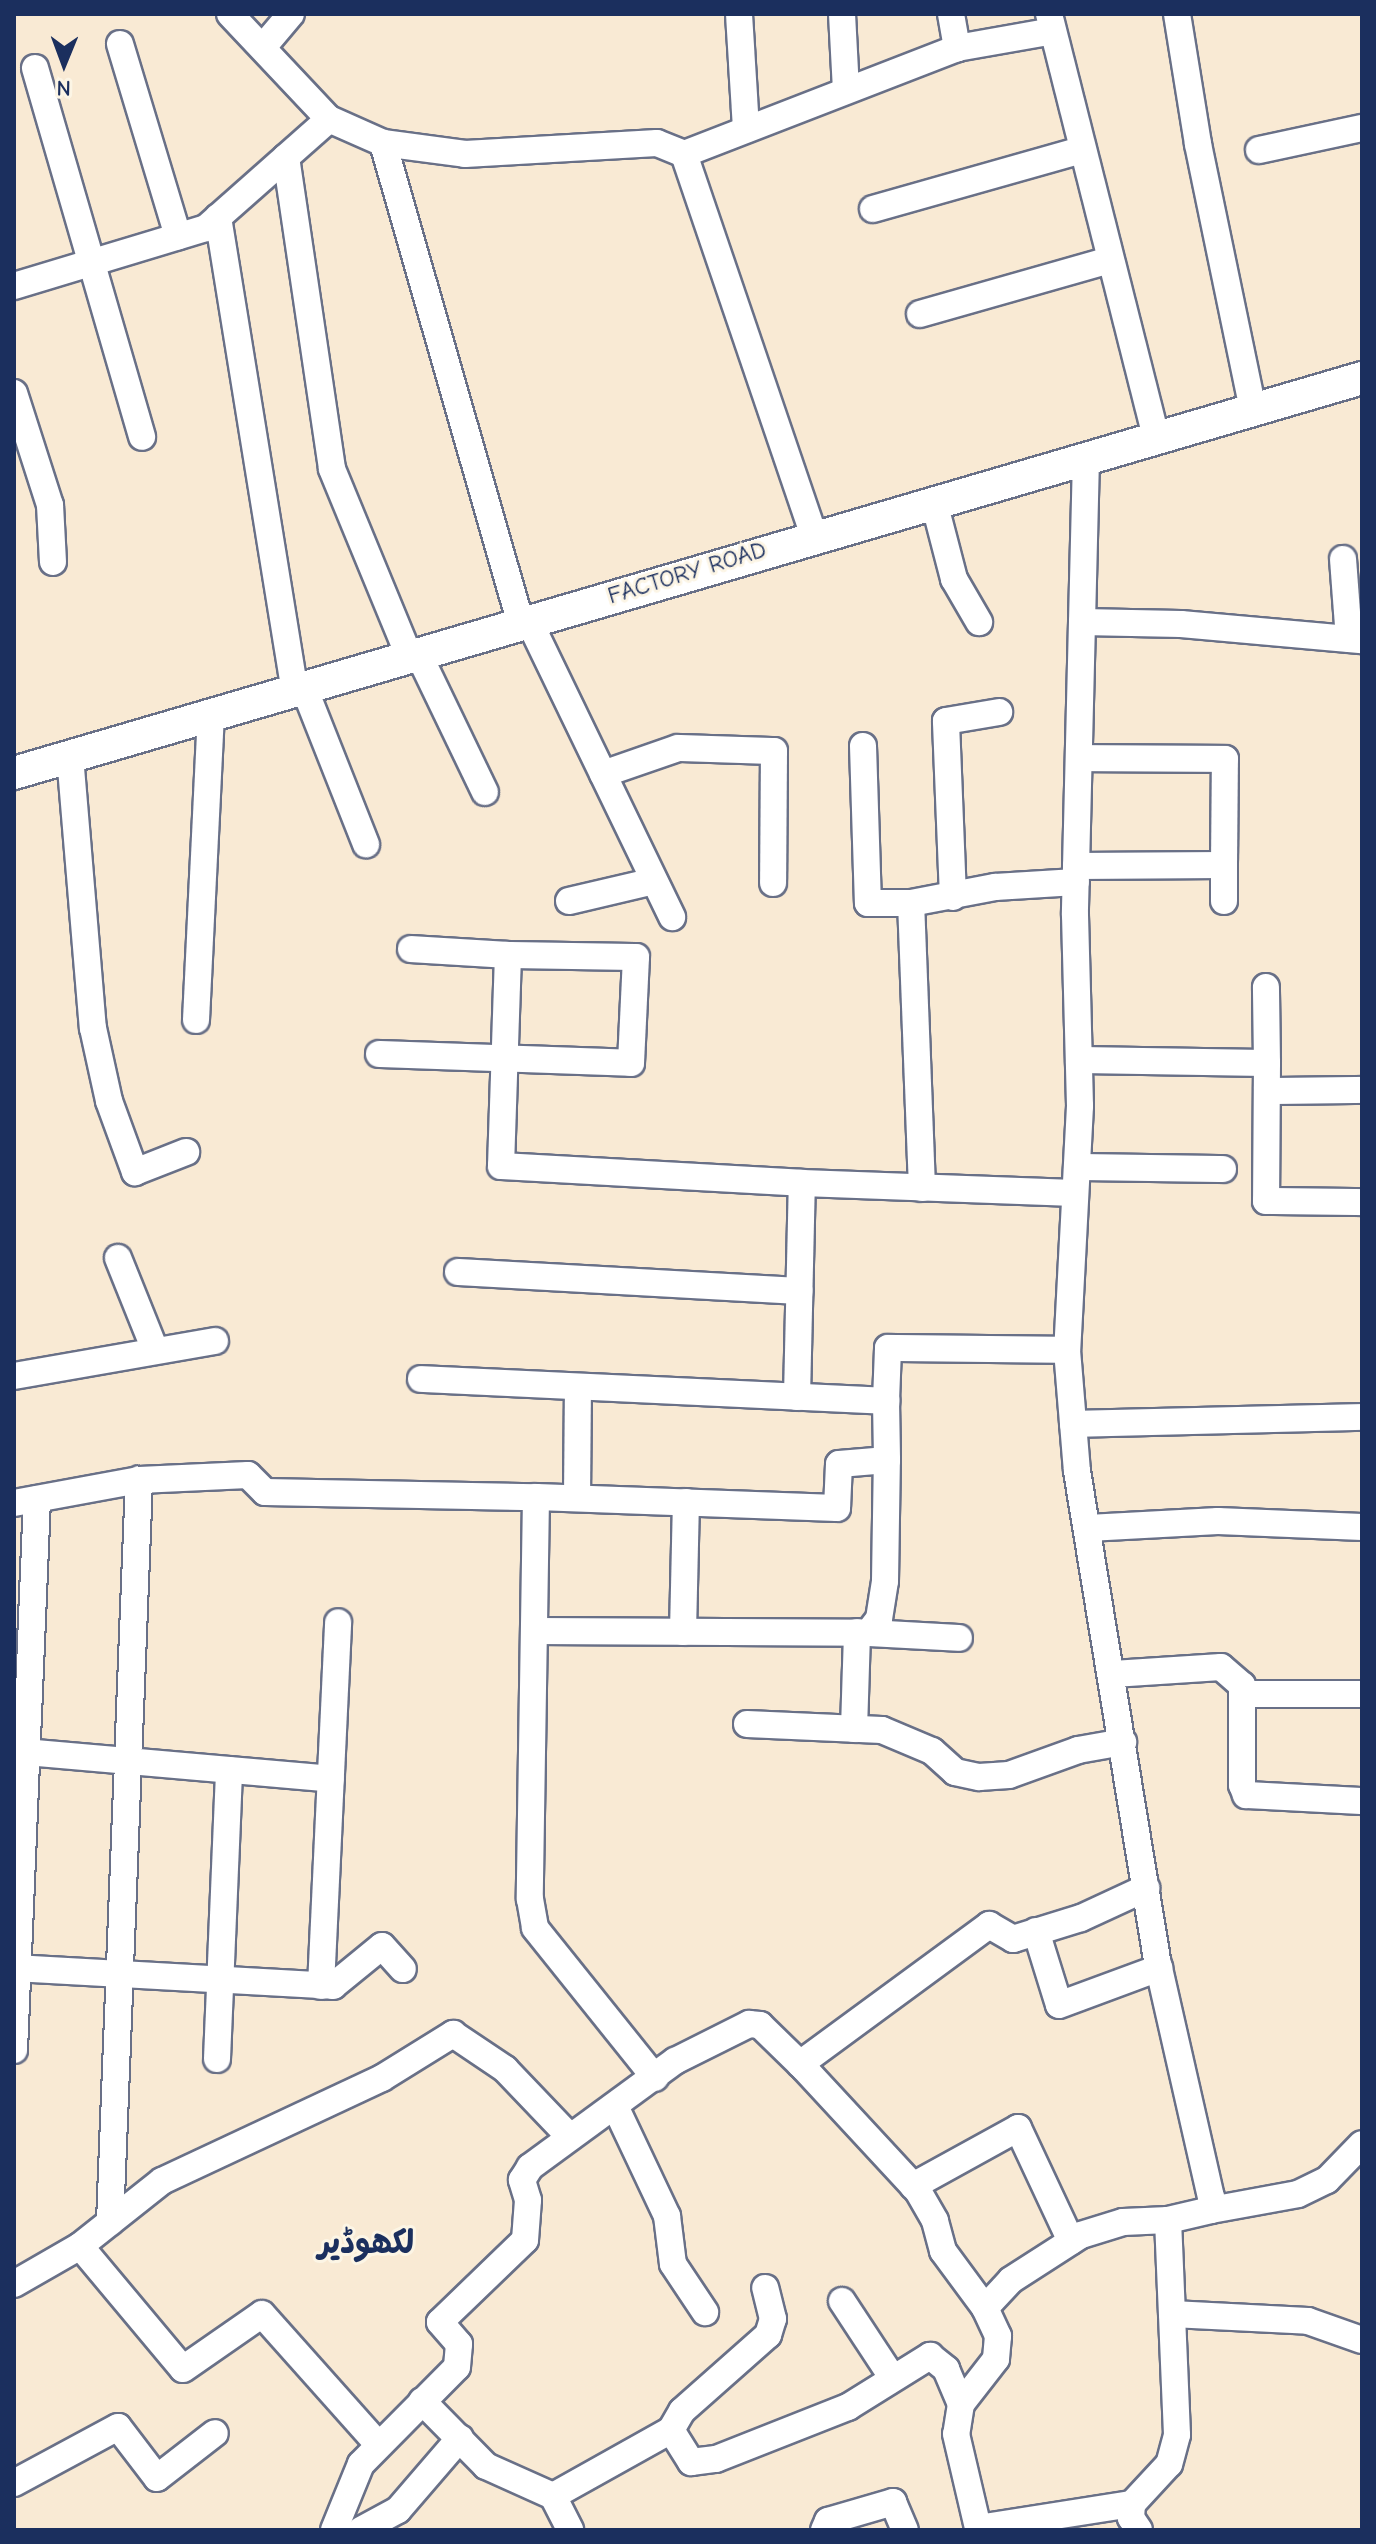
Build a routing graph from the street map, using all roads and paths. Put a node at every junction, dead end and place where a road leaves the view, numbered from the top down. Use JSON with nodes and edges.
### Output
{"nodes":[{"id":1,"x":230,"y":14,"type":"edge"},
{"id":2,"x":291,"y":14,"type":"edge"},
{"id":3,"x":739,"y":14,"type":"edge"},
{"id":4,"x":842,"y":14,"type":"edge"},
{"id":5,"x":951,"y":14,"type":"edge"},
{"id":6,"x":1177,"y":14,"type":"edge"},
{"id":7,"x":1051,"y":22,"type":"edge"},
{"id":8,"x":120,"y":44,"type":"dead end"},
{"id":9,"x":263,"y":47,"type":"junction"},
{"id":10,"x":957,"y":48,"type":"junction"},
{"id":11,"x":35,"y":68,"type":"dead end"},
{"id":12,"x":846,"y":90,"type":"junction"},
{"id":13,"x":329,"y":119,"type":"junction"},
{"id":14,"x":1362,"y":128,"type":"edge"},
{"id":15,"x":746,"y":129,"type":"junction"},
{"id":16,"x":383,"y":143,"type":"junction"},
{"id":17,"x":1082,"y":150,"type":"junction"},
{"id":18,"x":1259,"y":150,"type":"dead end"},
{"id":19,"x":684,"y":154,"type":"junction"},
{"id":20,"x":286,"y":157,"type":"junction"},
{"id":21,"x":873,"y":209,"type":"dead end"},
{"id":22,"x":218,"y":217,"type":"junction"},
{"id":23,"x":178,"y":236,"type":"junction"},
{"id":24,"x":1110,"y":260,"type":"junction"},
{"id":25,"x":89,"y":264,"type":"junction"},
{"id":26,"x":14,"y":286,"type":"edge"},
{"id":27,"x":920,"y":314,"type":"dead end"},
{"id":28,"x":1362,"y":378,"type":"edge"},
{"id":29,"x":14,"y":393,"type":"edge"},
{"id":30,"x":1253,"y":410,"type":"junction"},
{"id":31,"x":142,"y":437,"type":"dead end"},
{"id":32,"x":1156,"y":438,"type":"junction"},
{"id":33,"x":1086,"y":458,"type":"junction"},
{"id":34,"x":934,"y":502,"type":"junction"},
{"id":35,"x":814,"y":536,"type":"junction"},
{"id":36,"x":1343,"y":559,"type":"dead end"},
{"id":37,"x":53,"y":562,"type":"dead end"},
{"id":38,"x":525,"y":622,"type":"junction"},
{"id":39,"x":979,"y":622,"type":"dead end"},
{"id":40,"x":1082,"y":622,"type":"junction"},
{"id":41,"x":1356,"y":639,"type":"edge"},
{"id":42,"x":415,"y":656,"type":"junction"},
{"id":43,"x":300,"y":692,"type":"junction"},
{"id":44,"x":999,"y":712,"type":"dead end"},
{"id":45,"x":211,"y":717,"type":"junction"},
{"id":46,"x":863,"y":746,"type":"dead end"},
{"id":47,"x":70,"y":756,"type":"junction"},
{"id":48,"x":1079,"y":758,"type":"junction"},
{"id":49,"x":14,"y":773,"type":"edge"},
{"id":50,"x":603,"y":774,"type":"junction"},
{"id":51,"x":485,"y":792,"type":"dead end"},
{"id":52,"x":366,"y":844,"type":"dead end"},
{"id":53,"x":1224,"y":865,"type":"junction"},
{"id":54,"x":1076,"y":874,"type":"junction"},
{"id":55,"x":654,"y":881,"type":"junction"},
{"id":56,"x":773,"y":883,"type":"dead end"},
{"id":57,"x":953,"y":897,"type":"junction"},
{"id":58,"x":569,"y":901,"type":"dead end"},
{"id":59,"x":1224,"y":901,"type":"dead end"},
{"id":60,"x":911,"y":903,"type":"junction"},
{"id":61,"x":672,"y":917,"type":"dead end"},
{"id":62,"x":411,"y":949,"type":"dead end"},
{"id":63,"x":508,"y":955,"type":"junction"},
{"id":64,"x":1266,"y":987,"type":"dead end"},
{"id":65,"x":196,"y":1020,"type":"dead end"},
{"id":66,"x":379,"y":1054,"type":"dead end"},
{"id":67,"x":504,"y":1058,"type":"junction"},
{"id":68,"x":1079,"y":1060,"type":"junction"},
{"id":69,"x":1267,"y":1063,"type":"junction"},
{"id":70,"x":1362,"y":1090,"type":"edge"},
{"id":71,"x":1267,"y":1091,"type":"junction"},
{"id":72,"x":186,"y":1152,"type":"dead end"},
{"id":73,"x":1223,"y":1169,"type":"dead end"},
{"id":74,"x":1076,"y":1180,"type":"junction"},
{"id":75,"x":802,"y":1183,"type":"junction"},
{"id":76,"x":922,"y":1188,"type":"junction"},
{"id":77,"x":1362,"y":1202,"type":"edge"},
{"id":78,"x":118,"y":1258,"type":"dead end"},
{"id":79,"x":458,"y":1272,"type":"dead end"},
{"id":80,"x":799,"y":1291,"type":"junction"},
{"id":81,"x":215,"y":1341,"type":"dead end"},
{"id":82,"x":155,"y":1350,"type":"junction"},
{"id":83,"x":1067,"y":1350,"type":"junction"},
{"id":84,"x":14,"y":1376,"type":"edge"},
{"id":85,"x":421,"y":1379,"type":"dead end"},
{"id":86,"x":578,"y":1387,"type":"junction"},
{"id":87,"x":797,"y":1397,"type":"junction"},
{"id":88,"x":886,"y":1401,"type":"junction"},
{"id":89,"x":1362,"y":1417,"type":"edge"},
{"id":90,"x":1073,"y":1424,"type":"junction"},
{"id":91,"x":887,"y":1460,"type":"junction"},
{"id":92,"x":139,"y":1480,"type":"junction"},
{"id":93,"x":536,"y":1497,"type":"junction"},
{"id":94,"x":577,"y":1498,"type":"junction"},
{"id":95,"x":26,"y":1501,"type":"edge"},
{"id":96,"x":686,"y":1502,"type":"junction"},
{"id":97,"x":1362,"y":1527,"type":"edge"},
{"id":98,"x":1088,"y":1528,"type":"junction"},
{"id":99,"x":338,"y":1622,"type":"dead end"},
{"id":100,"x":536,"y":1631,"type":"junction"},
{"id":101,"x":683,"y":1632,"type":"junction"},
{"id":102,"x":862,"y":1632,"type":"junction"},
{"id":103,"x":959,"y":1638,"type":"dead end"},
{"id":104,"x":1113,"y":1674,"type":"junction"},
{"id":105,"x":1242,"y":1694,"type":"junction"},
{"id":106,"x":1362,"y":1694,"type":"edge"},
{"id":107,"x":747,"y":1724,"type":"dead end"},
{"id":108,"x":854,"y":1729,"type":"junction"},
{"id":109,"x":1123,"y":1742,"type":"junction"},
{"id":110,"x":21,"y":1751,"type":"edge"},
{"id":111,"x":127,"y":1761,"type":"junction"},
{"id":112,"x":229,"y":1770,"type":"junction"},
{"id":113,"x":331,"y":1779,"type":"junction"},
{"id":114,"x":1362,"y":1801,"type":"edge"},
{"id":115,"x":1146,"y":1888,"type":"junction"},
{"id":116,"x":1036,"y":1931,"type":"junction"},
{"id":117,"x":16,"y":1968,"type":"edge"},
{"id":118,"x":1159,"y":1968,"type":"junction"},
{"id":119,"x":403,"y":1969,"type":"dead end"},
{"id":120,"x":118,"y":1974,"type":"junction"},
{"id":121,"x":220,"y":1980,"type":"junction"},
{"id":122,"x":321,"y":1986,"type":"junction"},
{"id":123,"x":14,"y":2050,"type":"edge"},
{"id":124,"x":217,"y":2059,"type":"dead end"},
{"id":125,"x":800,"y":2064,"type":"junction"},
{"id":126,"x":655,"y":2078,"type":"junction"},
{"id":127,"x":615,"y":2106,"type":"junction"},
{"id":128,"x":569,"y":2136,"type":"junction"},
{"id":129,"x":1362,"y":2144,"type":"edge"},
{"id":130,"x":913,"y":2186,"type":"junction"},
{"id":131,"x":1211,"y":2210,"type":"junction"},
{"id":132,"x":1168,"y":2220,"type":"junction"},
{"id":133,"x":110,"y":2222,"type":"junction"},
{"id":134,"x":1071,"y":2241,"type":"junction"},
{"id":135,"x":80,"y":2246,"type":"junction"},
{"id":136,"x":14,"y":2284,"type":"edge"},
{"id":137,"x":765,"y":2288,"type":"dead end"},
{"id":138,"x":842,"y":2301,"type":"dead end"},
{"id":139,"x":985,"y":2308,"type":"junction"},
{"id":140,"x":705,"y":2312,"type":"dead end"},
{"id":141,"x":1172,"y":2314,"type":"junction"},
{"id":142,"x":1362,"y":2340,"type":"edge"},
{"id":143,"x":892,"y":2377,"type":"junction"},
{"id":144,"x":422,"y":2401,"type":"junction"},
{"id":145,"x":961,"y":2404,"type":"junction"},
{"id":146,"x":671,"y":2430,"type":"junction"},
{"id":147,"x":215,"y":2433,"type":"dead end"},
{"id":148,"x":460,"y":2438,"type":"junction"},
{"id":149,"x":378,"y":2444,"type":"junction"},
{"id":150,"x":14,"y":2483,"type":"edge"},
{"id":151,"x":553,"y":2496,"type":"junction"},
{"id":152,"x":1132,"y":2504,"type":"junction"},
{"id":153,"x":1023,"y":2525,"type":"edge"},
{"id":154,"x":976,"y":2529,"type":"edge"},
{"id":155,"x":334,"y":2530,"type":"edge"},
{"id":156,"x":361,"y":2530,"type":"edge"},
{"id":157,"x":570,"y":2530,"type":"edge"},
{"id":158,"x":824,"y":2530,"type":"edge"},
{"id":159,"x":905,"y":2530,"type":"edge"},
{"id":160,"x":1139,"y":2530,"type":"edge"}],
"edges":[{"from":1,"to":9,"type":"street"},
{"from":2,"to":9,"type":"street"},
{"from":3,"to":15,"type":"street"},
{"from":4,"to":12,"type":"street"},
{"from":5,"to":10,"type":"street"},
{"from":6,"to":30,"type":"street"},
{"from":7,"to":10,"type":"street"},
{"from":7,"to":17,"type":"street"},
{"from":8,"to":23,"type":"street"},
{"from":9,"to":13,"type":"street"},
{"from":10,"to":12,"type":"street"},
{"from":11,"to":25,"type":"street"},
{"from":12,"to":15,"type":"street"},
{"from":13,"to":16,"type":"street"},
{"from":13,"to":20,"type":"street"},
{"from":14,"to":18,"type":"street"},
{"from":15,"to":19,"type":"street"},
{"from":16,"to":19,"type":"street"},
{"from":16,"to":38,"type":"street"},
{"from":17,"to":21,"type":"street"},
{"from":17,"to":24,"type":"street"},
{"from":19,"to":35,"type":"street"},
{"from":20,"to":22,"type":"street"},
{"from":20,"to":42,"type":"street"},
{"from":22,"to":23,"type":"street"},
{"from":22,"to":43,"type":"street"},
{"from":23,"to":25,"type":"street"},
{"from":24,"to":27,"type":"street"},
{"from":24,"to":32,"type":"street"},
{"from":25,"to":26,"type":"street"},
{"from":25,"to":31,"type":"street"},
{"from":28,"to":30,"type":"main road","name":"FACTORY ROAD"},
{"from":29,"to":37,"type":"street"},
{"from":30,"to":32,"type":"main road","name":"FACTORY ROAD"},
{"from":32,"to":33,"type":"main road","name":"FACTORY ROAD"},
{"from":33,"to":34,"type":"main road","name":"FACTORY ROAD"},
{"from":33,"to":40,"type":"street"},
{"from":34,"to":35,"type":"main road","name":"FACTORY ROAD"},
{"from":34,"to":39,"type":"street"},
{"from":35,"to":38,"type":"main road","name":"FACTORY ROAD"},
{"from":36,"to":41,"type":"street"},
{"from":38,"to":42,"type":"main road","name":"FACTORY ROAD"},
{"from":38,"to":50,"type":"street"},
{"from":40,"to":41,"type":"street"},
{"from":40,"to":48,"type":"street"},
{"from":42,"to":43,"type":"main road","name":"FACTORY ROAD"},
{"from":42,"to":51,"type":"street"},
{"from":43,"to":45,"type":"main road","name":"FACTORY ROAD"},
{"from":43,"to":52,"type":"street"},
{"from":44,"to":57,"type":"street"},
{"from":45,"to":47,"type":"main road","name":"FACTORY ROAD"},
{"from":45,"to":65,"type":"street"},
{"from":46,"to":60,"type":"street"},
{"from":47,"to":49,"type":"main road","name":"FACTORY ROAD"},
{"from":47,"to":72,"type":"street"},
{"from":48,"to":53,"type":"street"},
{"from":48,"to":54,"type":"street"},
{"from":50,"to":55,"type":"street"},
{"from":50,"to":56,"type":"street"},
{"from":53,"to":54,"type":"street"},
{"from":53,"to":59,"type":"street"},
{"from":54,"to":57,"type":"street"},
{"from":54,"to":68,"type":"street"},
{"from":55,"to":58,"type":"street"},
{"from":55,"to":61,"type":"street"},
{"from":57,"to":60,"type":"street"},
{"from":60,"to":76,"type":"street"},
{"from":62,"to":63,"type":"street"},
{"from":63,"to":67,"type":"street"},
{"from":63,"to":67,"type":"street"},
{"from":64,"to":69,"type":"street"},
{"from":66,"to":67,"type":"street"},
{"from":67,"to":75,"type":"street"},
{"from":68,"to":69,"type":"street"},
{"from":68,"to":74,"type":"street"},
{"from":69,"to":71,"type":"street"},
{"from":70,"to":71,"type":"street"},
{"from":71,"to":77,"type":"street"},
{"from":73,"to":74,"type":"street"},
{"from":74,"to":76,"type":"street"},
{"from":74,"to":83,"type":"street"},
{"from":75,"to":76,"type":"street"},
{"from":75,"to":80,"type":"street"},
{"from":78,"to":82,"type":"street"},
{"from":79,"to":80,"type":"street"},
{"from":80,"to":87,"type":"street"},
{"from":81,"to":82,"type":"street"},
{"from":82,"to":84,"type":"street"},
{"from":83,"to":88,"type":"street"},
{"from":83,"to":90,"type":"street"},
{"from":85,"to":86,"type":"street"},
{"from":86,"to":87,"type":"street"},
{"from":86,"to":94,"type":"street"},
{"from":87,"to":88,"type":"street"},
{"from":88,"to":91,"type":"street"},
{"from":89,"to":90,"type":"street"},
{"from":90,"to":98,"type":"street"},
{"from":91,"to":96,"type":"street"},
{"from":91,"to":102,"type":"street"},
{"from":92,"to":93,"type":"street"},
{"from":92,"to":95,"type":"street"},
{"from":92,"to":111,"type":"street"},
{"from":93,"to":94,"type":"street"},
{"from":93,"to":100,"type":"street"},
{"from":94,"to":96,"type":"street"},
{"from":95,"to":110,"type":"street"},
{"from":96,"to":101,"type":"street"},
{"from":97,"to":98,"type":"street"},
{"from":98,"to":104,"type":"street"},
{"from":99,"to":113,"type":"street"},
{"from":100,"to":101,"type":"street"},
{"from":100,"to":126,"type":"street"},
{"from":101,"to":102,"type":"street"},
{"from":102,"to":103,"type":"street"},
{"from":102,"to":108,"type":"street"},
{"from":104,"to":105,"type":"street"},
{"from":104,"to":109,"type":"street"},
{"from":105,"to":106,"type":"street"},
{"from":105,"to":114,"type":"street"},
{"from":107,"to":108,"type":"street"},
{"from":108,"to":109,"type":"street"},
{"from":109,"to":115,"type":"street"},
{"from":110,"to":111,"type":"street"},
{"from":110,"to":117,"type":"street"},
{"from":111,"to":112,"type":"street"},
{"from":111,"to":120,"type":"street"},
{"from":112,"to":113,"type":"street"},
{"from":112,"to":121,"type":"street"},
{"from":113,"to":122,"type":"street"},
{"from":115,"to":116,"type":"street"},
{"from":115,"to":118,"type":"street"},
{"from":116,"to":118,"type":"street"},
{"from":116,"to":125,"type":"street"},
{"from":117,"to":120,"type":"street"},
{"from":117,"to":123,"type":"street"},
{"from":118,"to":131,"type":"street"},
{"from":119,"to":122,"type":"street"},
{"from":120,"to":121,"type":"street"},
{"from":120,"to":133,"type":"street"},
{"from":121,"to":122,"type":"street"},
{"from":121,"to":124,"type":"street"},
{"from":125,"to":126,"type":"street"},
{"from":125,"to":130,"type":"street"},
{"from":126,"to":127,"type":"street"},
{"from":127,"to":128,"type":"street"},
{"from":127,"to":140,"type":"street"},
{"from":128,"to":133,"type":"street"},
{"from":128,"to":144,"type":"street"},
{"from":129,"to":131,"type":"street"},
{"from":130,"to":134,"type":"street"},
{"from":130,"to":139,"type":"street"},
{"from":131,"to":132,"type":"street"},
{"from":132,"to":134,"type":"street"},
{"from":132,"to":141,"type":"street"},
{"from":133,"to":135,"type":"street"},
{"from":134,"to":139,"type":"street"},
{"from":135,"to":136,"type":"street"},
{"from":135,"to":149,"type":"street"},
{"from":137,"to":146,"type":"street"},
{"from":138,"to":143,"type":"street"},
{"from":139,"to":145,"type":"street"},
{"from":141,"to":142,"type":"street"},
{"from":141,"to":152,"type":"street"},
{"from":143,"to":145,"type":"street"},
{"from":143,"to":146,"type":"street"},
{"from":144,"to":148,"type":"street"},
{"from":144,"to":149,"type":"street"},
{"from":145,"to":154,"type":"street"},
{"from":146,"to":151,"type":"street"},
{"from":147,"to":150,"type":"street"},
{"from":148,"to":151,"type":"street"},
{"from":148,"to":156,"type":"street"},
{"from":149,"to":155,"type":"street"},
{"from":151,"to":157,"type":"street"},
{"from":152,"to":153,"type":"street"},
{"from":152,"to":160,"type":"street"},
{"from":153,"to":154,"type":"street"},
{"from":158,"to":159,"type":"street"}]}
